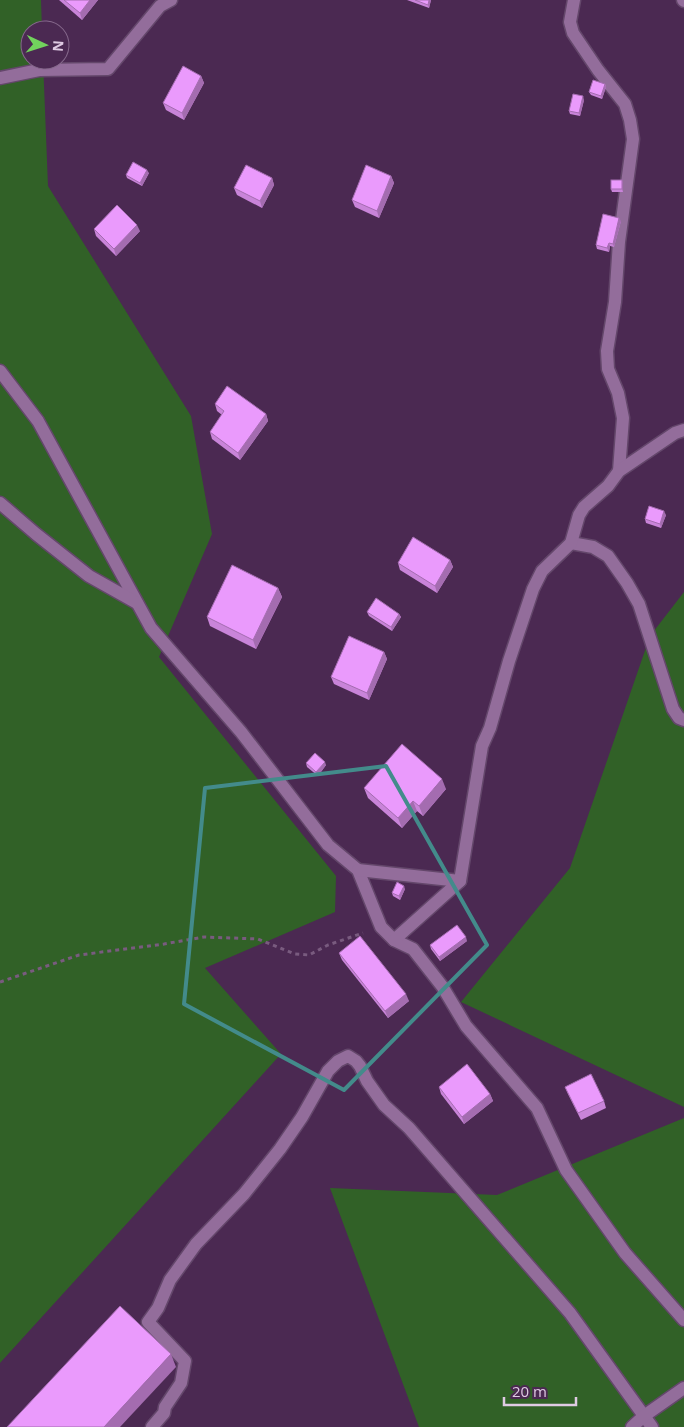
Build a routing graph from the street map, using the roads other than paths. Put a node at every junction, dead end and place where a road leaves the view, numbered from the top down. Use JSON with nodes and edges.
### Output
{"nodes":[{"id":1,"x":171,"y":0,"type":"edge"},
{"id":2,"x":574,"y":0,"type":"edge"},
{"id":3,"x":0,"y":78,"type":"edge"},
{"id":4,"x":0,"y":371,"type":"edge"},
{"id":5,"x":684,"y":430,"type":"edge"},
{"id":6,"x":619,"y":471,"type":"junction"},
{"id":7,"x":0,"y":503,"type":"edge"},
{"id":8,"x":571,"y":543,"type":"junction"},
{"id":9,"x":138,"y":603,"type":"junction"},
{"id":10,"x":684,"y":720,"type":"edge"},
{"id":11,"x":358,"y":870,"type":"junction"},
{"id":12,"x":460,"y":881,"type":"junction"},
{"id":13,"x":394,"y":940,"type":"junction"},
{"id":14,"x":684,"y":1320,"type":"edge"},
{"id":15,"x":684,"y":1388,"type":"edge"},
{"id":16,"x":644,"y":1416,"type":"junction"},
{"id":17,"x":152,"y":1427,"type":"edge"},
{"id":18,"x":632,"y":1427,"type":"edge"},
{"id":19,"x":652,"y":1427,"type":"edge"}],
"edges":[{"from":1,"to":3,"type":"street"},
{"from":2,"to":6,"type":"street"},
{"from":4,"to":9,"type":"street"},
{"from":5,"to":6,"type":"street"},
{"from":6,"to":8,"type":"street"},
{"from":7,"to":9,"type":"street"},
{"from":8,"to":10,"type":"street"},
{"from":8,"to":12,"type":"street"},
{"from":9,"to":11,"type":"street"},
{"from":11,"to":12,"type":"street"},
{"from":11,"to":13,"type":"street"},
{"from":12,"to":13,"type":"street"},
{"from":13,"to":14,"type":"street"},
{"from":15,"to":16,"type":"street"},
{"from":16,"to":17,"type":"street"},
{"from":16,"to":18,"type":"street"},
{"from":16,"to":19,"type":"street"}]}
